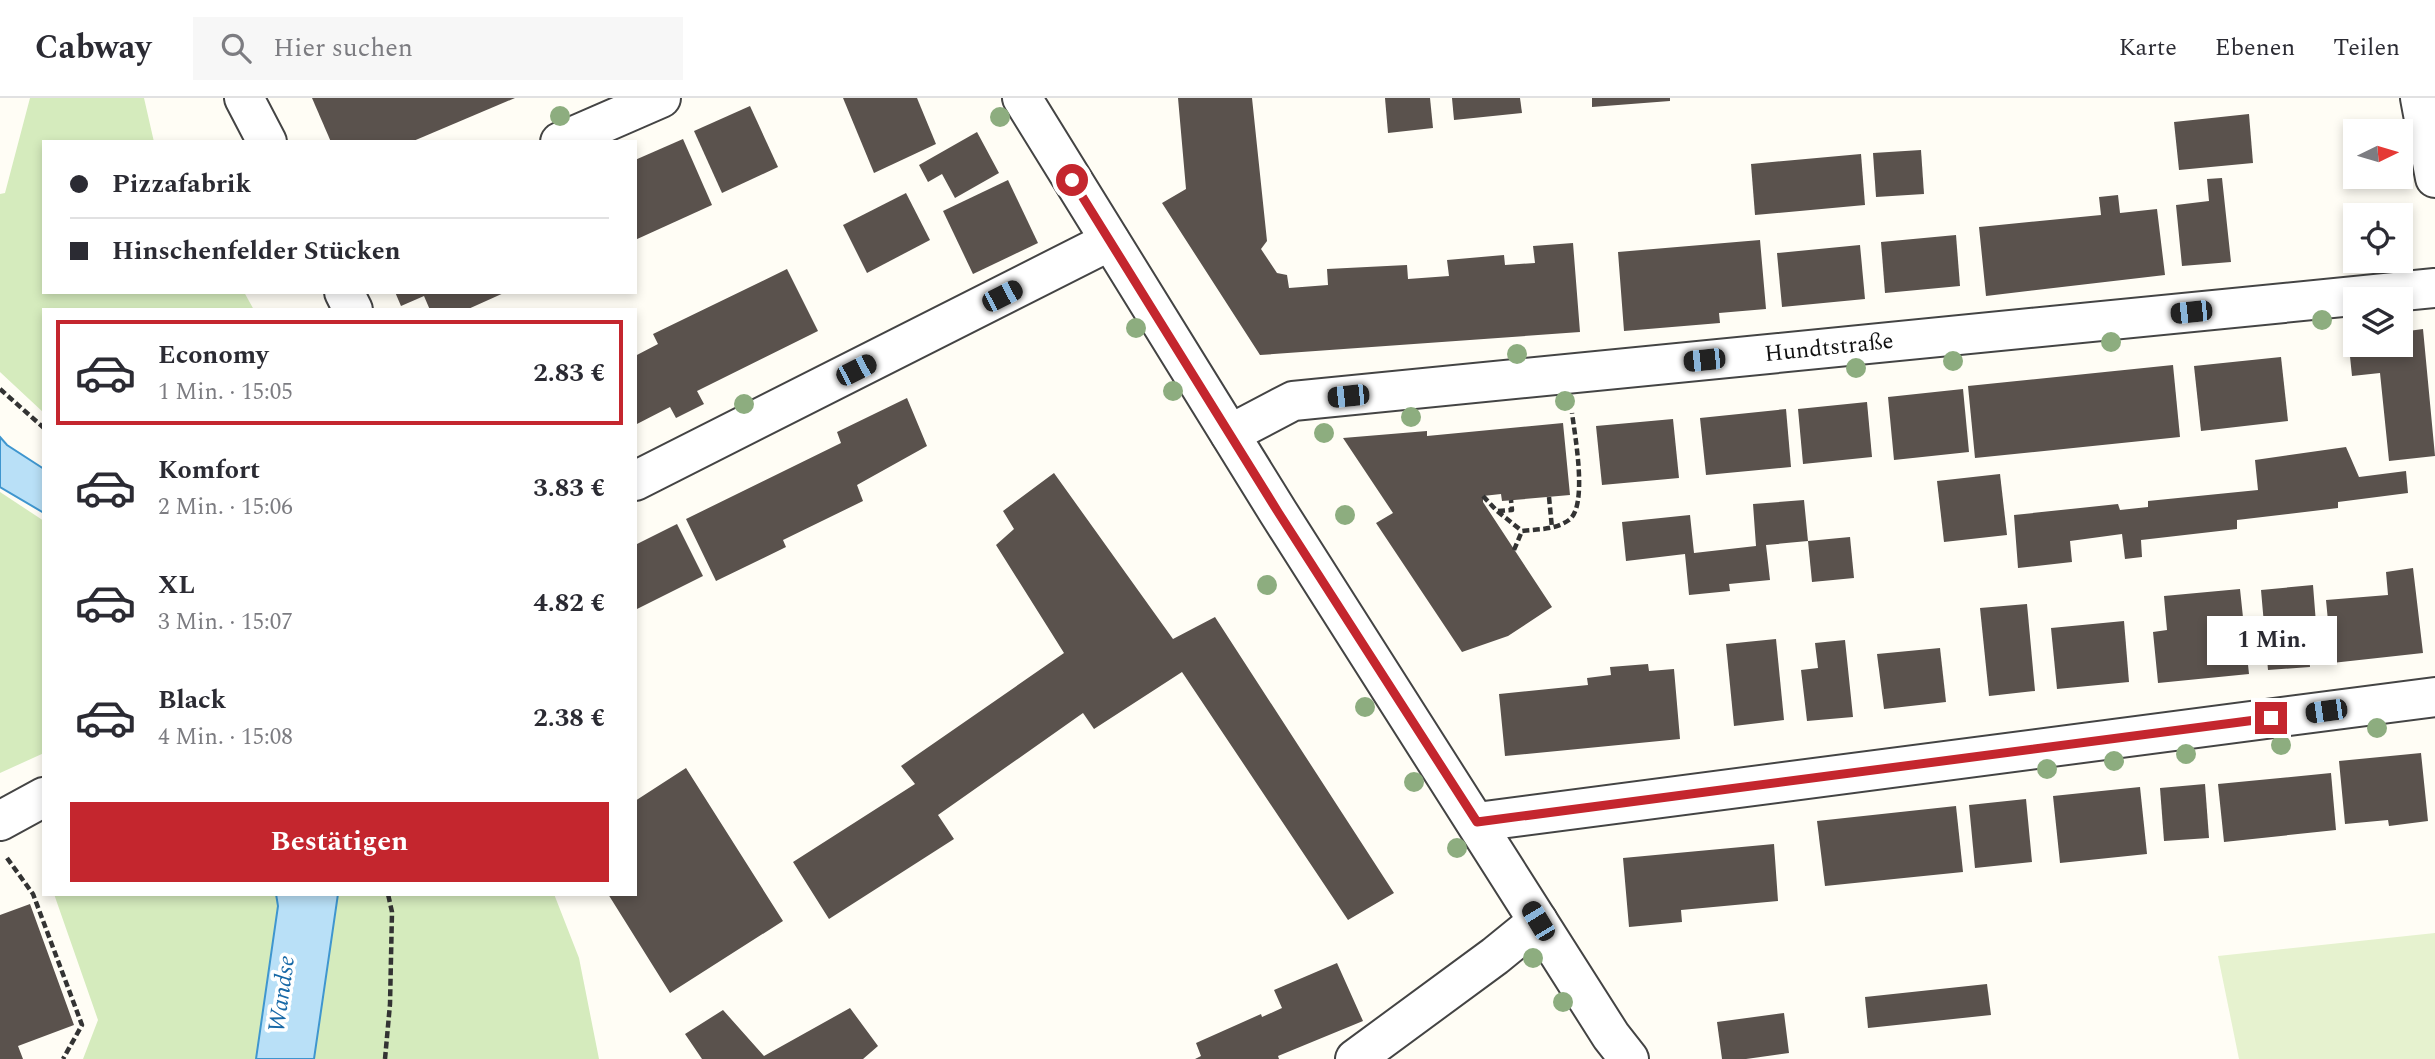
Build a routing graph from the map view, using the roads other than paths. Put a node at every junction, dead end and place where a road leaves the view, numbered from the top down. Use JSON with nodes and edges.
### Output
{"nodes":[{"id":1,"x":244,"y":98,"type":"edge"},
{"id":2,"x":661,"y":98,"type":"edge"},
{"id":3,"x":1022,"y":98,"type":"edge"},
{"id":4,"x":2420,"y":98,"type":"edge"},
{"id":5,"x":266,"y":140,"type":"edge"},
{"id":6,"x":565,"y":140,"type":"edge"},
{"id":7,"x":2435,"y":178,"type":"edge"},
{"id":8,"x":1110,"y":242,"type":"junction"},
{"id":9,"x":2435,"y":288,"type":"edge"},
{"id":10,"x":1230,"y":434,"type":"junction"},
{"id":11,"x":637,"y":480,"type":"edge"},
{"id":12,"x":2435,"y":696,"type":"edge"},
{"id":13,"x":42,"y":798,"type":"edge"},
{"id":14,"x":0,"y":821,"type":"edge"},
{"id":15,"x":1477,"y":822,"type":"junction"},
{"id":16,"x":1538,"y":921,"type":"junction"},
{"id":17,"x":1355,"y":1059,"type":"edge"},
{"id":18,"x":1629,"y":1059,"type":"edge"}],
"edges":[{"from":1,"to":5,"type":"street"},
{"from":2,"to":6,"type":"street"},
{"from":3,"to":8,"type":"street"},
{"from":4,"to":7,"type":"street"},
{"from":8,"to":10,"type":"street"},
{"from":8,"to":11,"type":"street"},
{"from":9,"to":10,"type":"street","name":"Hundtstraße"},
{"from":10,"to":15,"type":"street"},
{"from":12,"to":15,"type":"street"},
{"from":13,"to":14,"type":"street"},
{"from":15,"to":16,"type":"street"},
{"from":16,"to":17,"type":"street"},
{"from":16,"to":18,"type":"street"}]}
